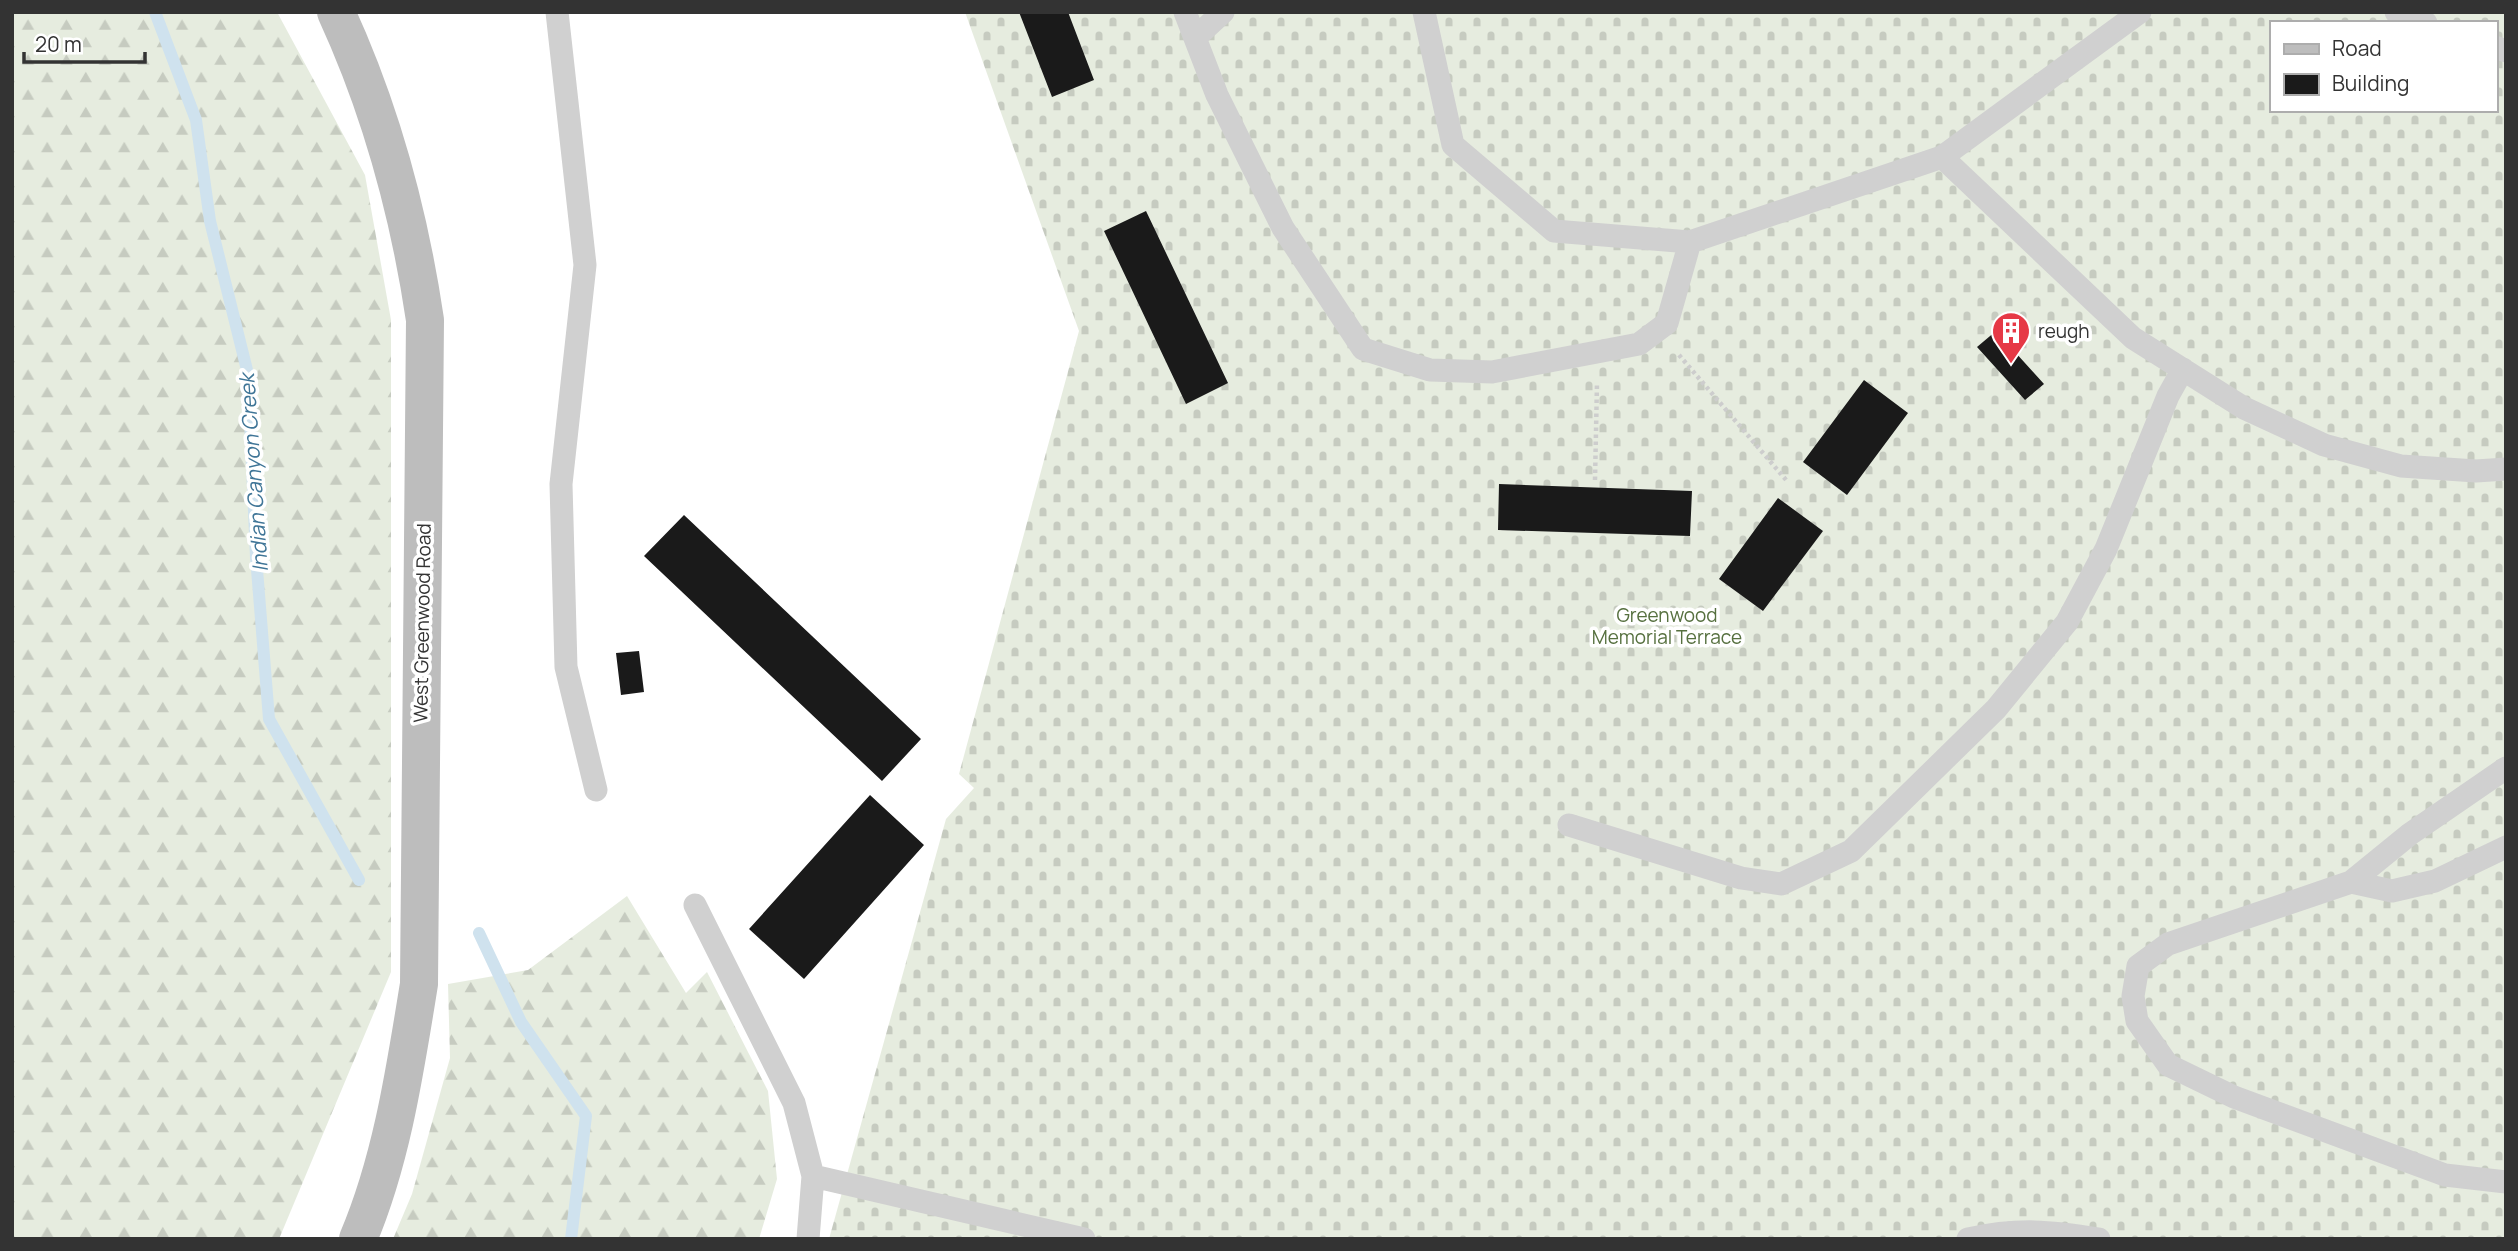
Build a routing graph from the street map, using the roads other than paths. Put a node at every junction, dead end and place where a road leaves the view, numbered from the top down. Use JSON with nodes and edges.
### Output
{"nodes":[{"id":1,"x":336,"y":12,"type":"edge"},
{"id":2,"x":557,"y":12,"type":"edge"},
{"id":3,"x":1185,"y":12,"type":"edge"},
{"id":4,"x":1223,"y":12,"type":"edge"},
{"id":5,"x":1424,"y":12,"type":"edge"},
{"id":6,"x":2140,"y":12,"type":"edge"},
{"id":7,"x":2396,"y":12,"type":"edge"},
{"id":8,"x":2421,"y":21,"type":"edge"},
{"id":9,"x":1196,"y":37,"type":"junction"},
{"id":10,"x":1942,"y":157,"type":"junction"},
{"id":11,"x":1689,"y":242,"type":"junction"},
{"id":12,"x":2183,"y":369,"type":"junction"},
{"id":13,"x":2506,"y":469,"type":"edge"},
{"id":14,"x":2506,"y":768,"type":"edge"},
{"id":15,"x":596,"y":790,"type":"dead end"},
{"id":16,"x":1569,"y":824,"type":"dead end"},
{"id":17,"x":2506,"y":847,"type":"edge"},
{"id":18,"x":2351,"y":881,"type":"junction"},
{"id":19,"x":695,"y":905,"type":"dead end"},
{"id":20,"x":813,"y":1175,"type":"junction"},
{"id":21,"x":2506,"y":1182,"type":"edge"},
{"id":22,"x":358,"y":1239,"type":"edge"},
{"id":23,"x":807,"y":1239,"type":"edge"},
{"id":24,"x":1084,"y":1239,"type":"edge"},
{"id":25,"x":1968,"y":1239,"type":"edge"},
{"id":26,"x":2099,"y":1239,"type":"edge"}],
"edges":[{"from":1,"to":22,"type":"street","name":"West Greenwood Road"},
{"from":2,"to":15,"type":"lane"},
{"from":3,"to":9,"type":"lane"},
{"from":4,"to":9,"type":"lane"},
{"from":5,"to":11,"type":"lane"},
{"from":6,"to":10,"type":"lane"},
{"from":7,"to":8,"type":"lane"},
{"from":9,"to":11,"type":"lane"},
{"from":10,"to":11,"type":"lane"},
{"from":10,"to":12,"type":"lane"},
{"from":12,"to":13,"type":"lane"},
{"from":12,"to":16,"type":"lane"},
{"from":14,"to":18,"type":"lane"},
{"from":17,"to":18,"type":"lane"},
{"from":18,"to":21,"type":"lane"},
{"from":19,"to":20,"type":"lane"},
{"from":20,"to":23,"type":"lane"},
{"from":20,"to":24,"type":"lane"},
{"from":25,"to":26,"type":"lane"}]}
